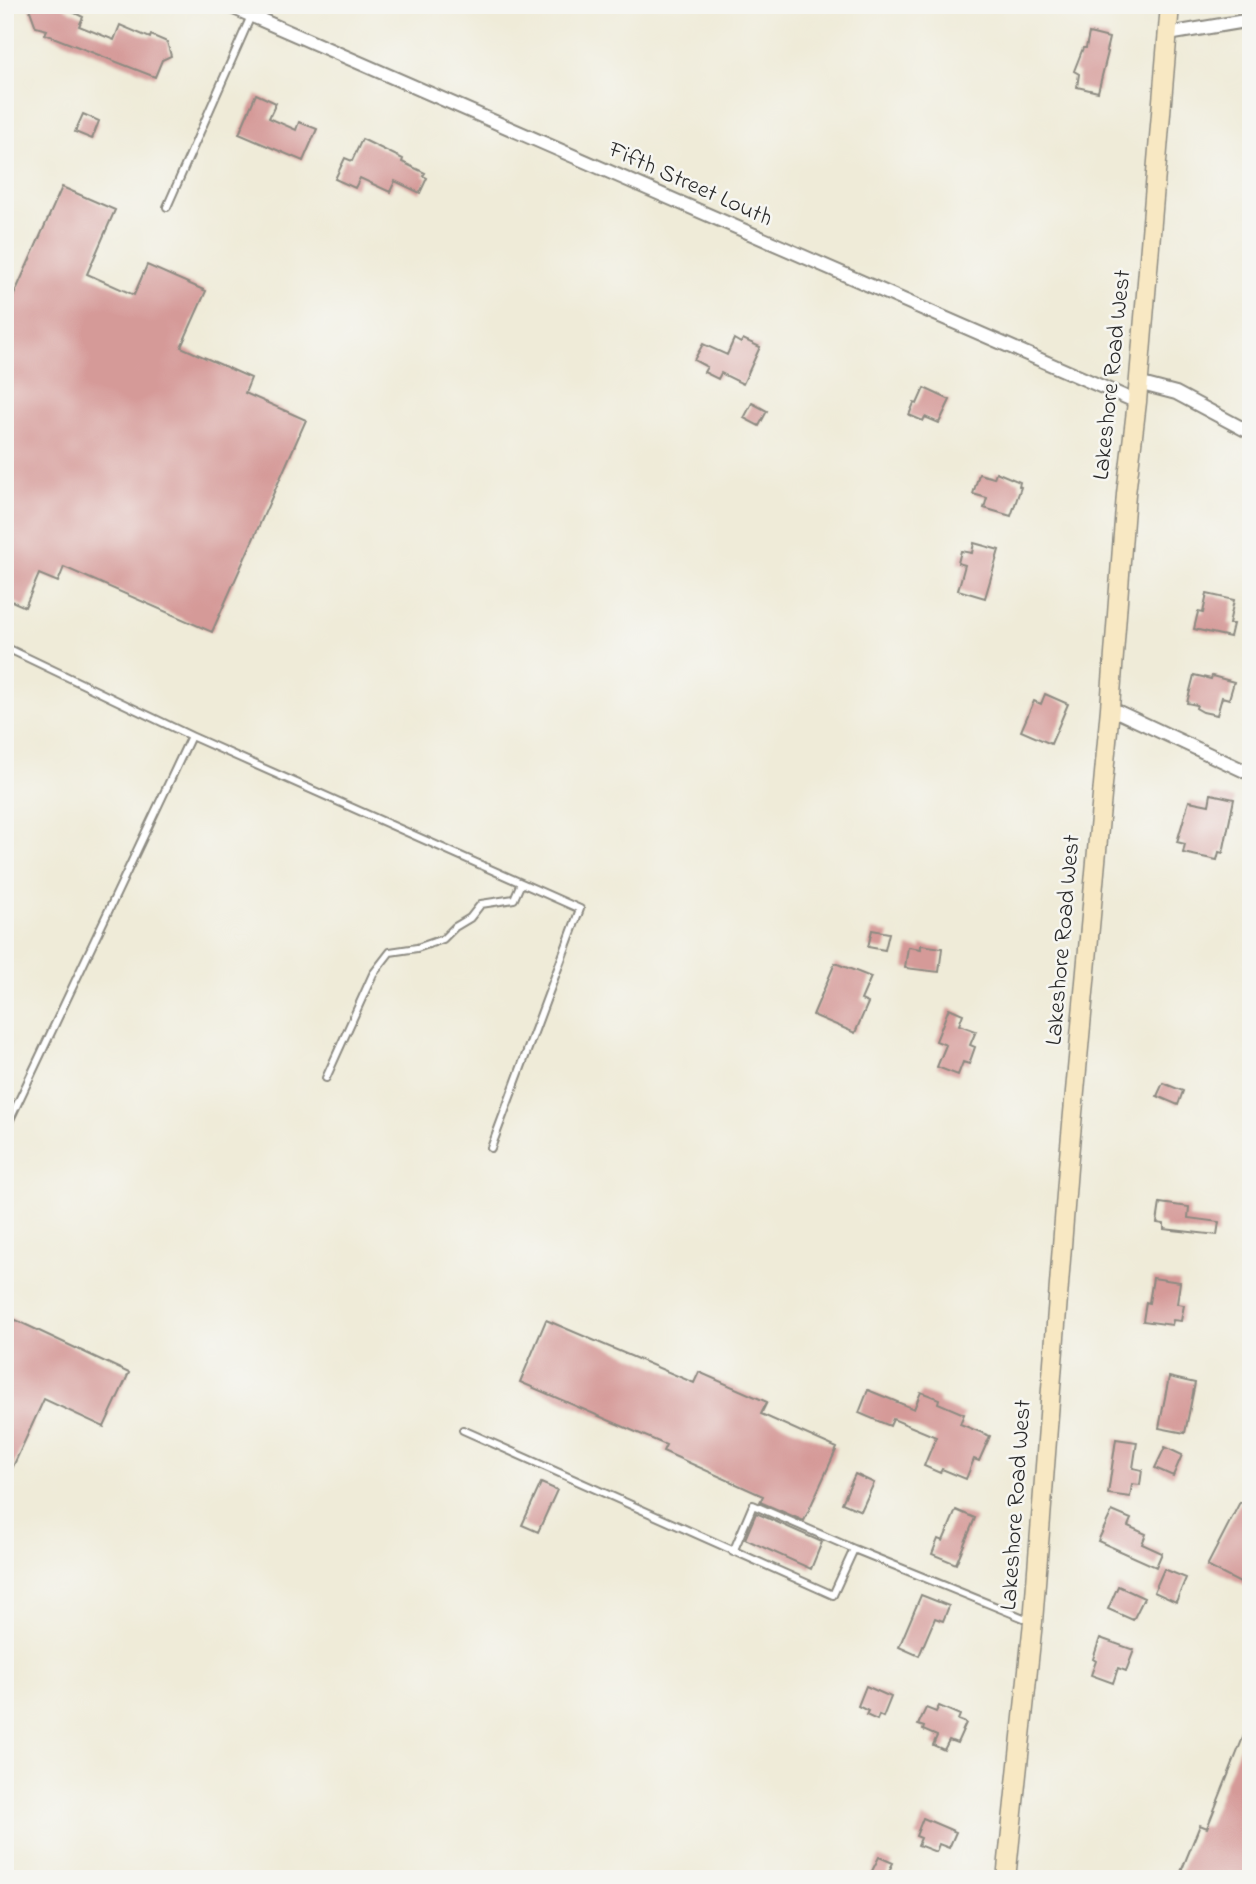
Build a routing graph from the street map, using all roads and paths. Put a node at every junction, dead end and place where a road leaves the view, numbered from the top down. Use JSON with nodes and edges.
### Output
{"nodes":[{"id":1,"x":227,"y":5,"type":"edge"},
{"id":2,"x":1170,"y":5,"type":"edge"},
{"id":3,"x":251,"y":16,"type":"junction"},
{"id":4,"x":1251,"y":20,"type":"edge"},
{"id":5,"x":1168,"y":34,"type":"junction"},
{"id":6,"x":167,"y":207,"type":"dead end"},
{"id":7,"x":1138,"y":383,"type":"junction"},
{"id":8,"x":1137,"y":402,"type":"junction"},
{"id":9,"x":1251,"y":433,"type":"edge"},
{"id":10,"x":5,"y":647,"type":"edge"},
{"id":11,"x":1110,"y":708,"type":"junction"},
{"id":12,"x":191,"y":736,"type":"junction"},
{"id":13,"x":1251,"y":774,"type":"edge"},
{"id":14,"x":521,"y":883,"type":"junction"},
{"id":15,"x":326,"y":1078,"type":"dead end"},
{"id":16,"x":5,"y":1130,"type":"edge"},
{"id":17,"x":491,"y":1148,"type":"dead end"},
{"id":18,"x":463,"y":1430,"type":"dead end"},
{"id":19,"x":854,"y":1549,"type":"junction"},
{"id":20,"x":733,"y":1552,"type":"junction"},
{"id":21,"x":1032,"y":1622,"type":"junction"},
{"id":22,"x":1006,"y":1879,"type":"edge"}],
"edges":[{"from":1,"to":3,"type":"street","name":"Fifth Street Louth"},
{"from":2,"to":5,"type":"main road","name":"Lakeshore Road West"},
{"from":3,"to":6,"type":"lane"},
{"from":3,"to":8,"type":"street","name":"Fifth Street Louth"},
{"from":4,"to":5,"type":"street"},
{"from":5,"to":7,"type":"main road","name":"Lakeshore Road West"},
{"from":7,"to":8,"type":"main road","name":"Lakeshore Road West"},
{"from":7,"to":9,"type":"street"},
{"from":8,"to":11,"type":"main road","name":"Lakeshore Road West"},
{"from":10,"to":12,"type":"lane"},
{"from":11,"to":13,"type":"street"},
{"from":11,"to":21,"type":"main road","name":"Lakeshore Road West"},
{"from":12,"to":14,"type":"lane"},
{"from":12,"to":16,"type":"lane"},
{"from":14,"to":15,"type":"lane"},
{"from":14,"to":17,"type":"lane"},
{"from":18,"to":20,"type":"lane"},
{"from":19,"to":20,"type":"lane"},
{"from":19,"to":20,"type":"lane"},
{"from":19,"to":21,"type":"lane"},
{"from":21,"to":22,"type":"main road","name":"Lakeshore Road West"}]}
